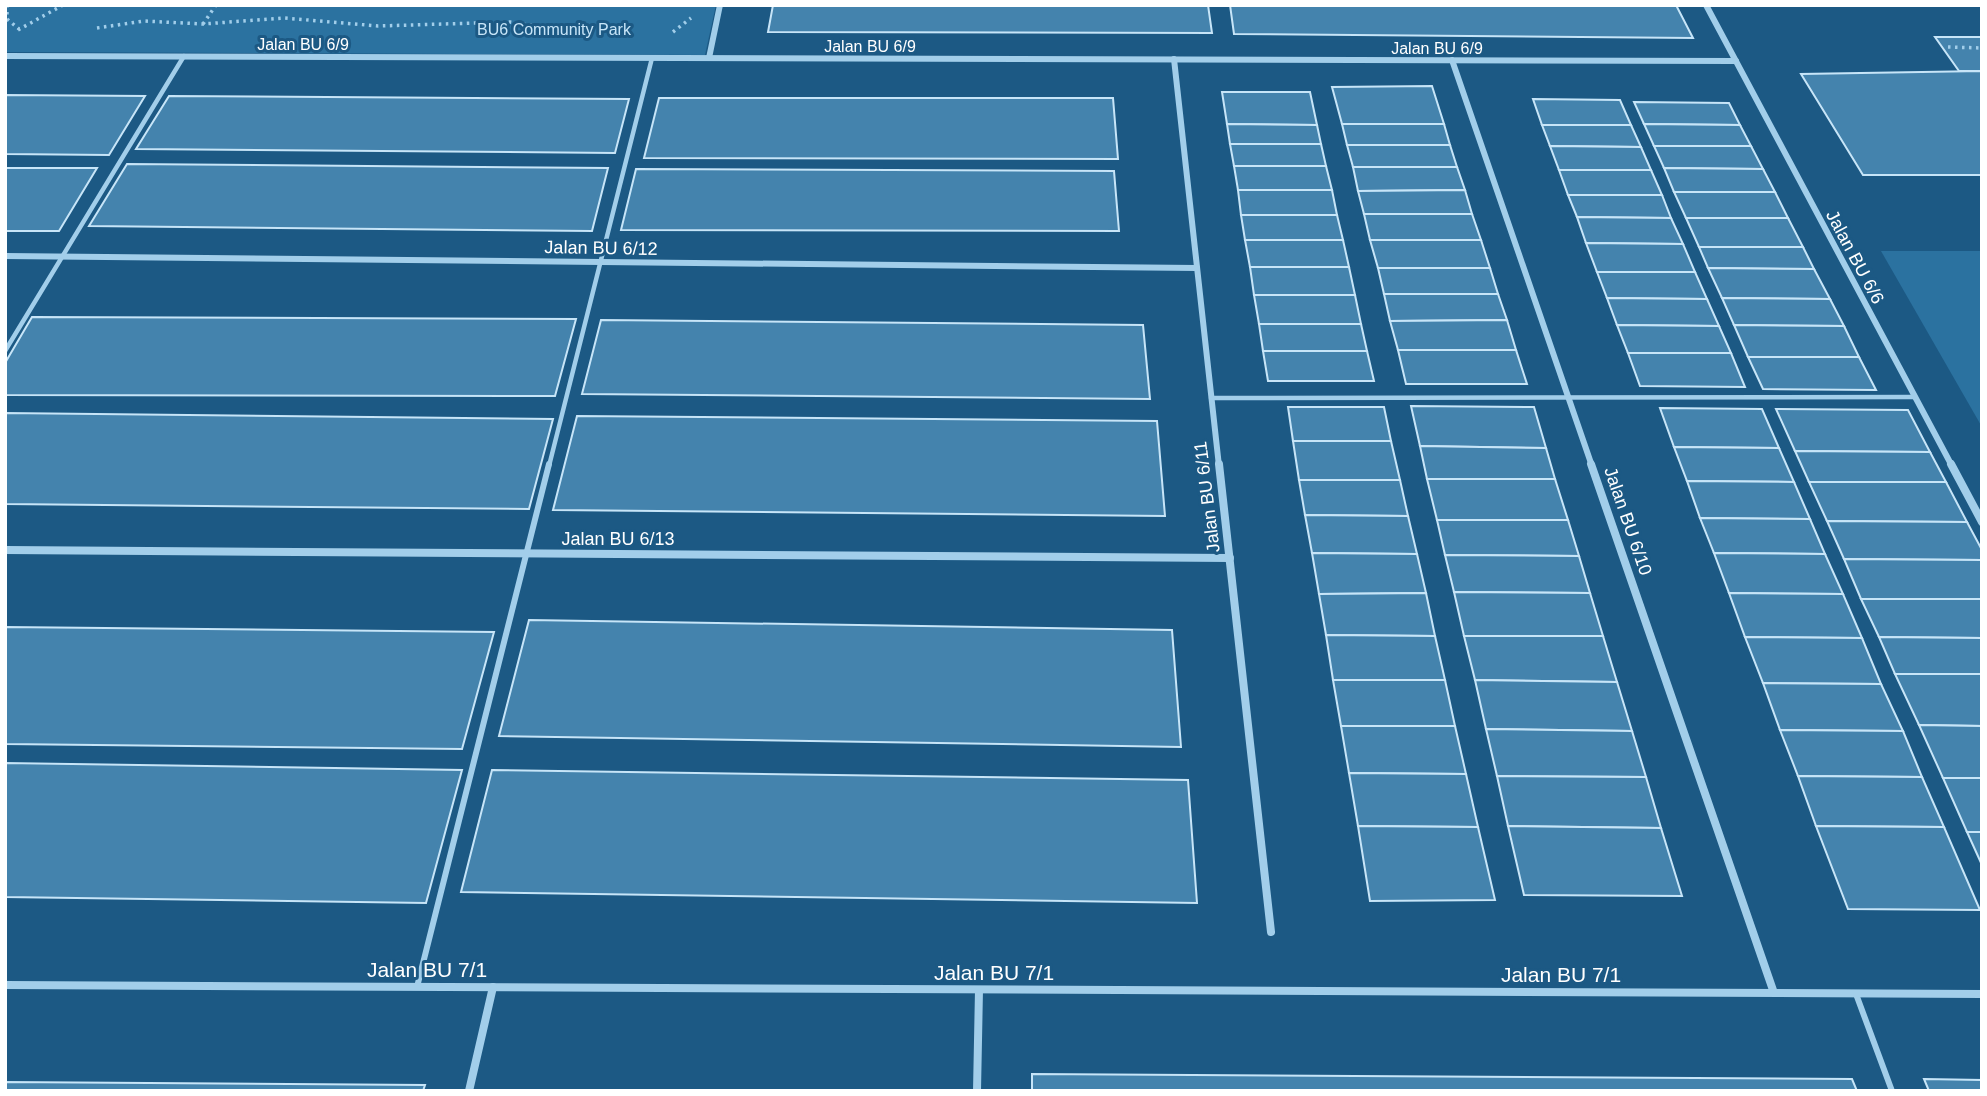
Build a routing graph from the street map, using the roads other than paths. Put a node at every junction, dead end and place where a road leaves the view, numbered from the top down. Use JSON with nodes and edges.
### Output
{"nodes":[{"id":1,"x":720,"y":5,"type":"edge"},
{"id":2,"x":1706,"y":5,"type":"edge"},
{"id":3,"x":5,"y":56,"type":"edge"},
{"id":4,"x":184,"y":56,"type":"junction"},
{"id":5,"x":652,"y":58,"type":"junction"},
{"id":6,"x":709,"y":58,"type":"junction"},
{"id":7,"x":1174,"y":59,"type":"junction"},
{"id":8,"x":1452,"y":60,"type":"junction"},
{"id":9,"x":1735,"y":61,"type":"junction"},
{"id":10,"x":5,"y":256,"type":"edge"},
{"id":11,"x":63,"y":257,"type":"junction"},
{"id":12,"x":600,"y":262,"type":"junction"},
{"id":13,"x":1197,"y":268,"type":"junction"},
{"id":14,"x":5,"y":351,"type":"edge"},
{"id":15,"x":1914,"y":397,"type":"junction"},
{"id":16,"x":1211,"y":398,"type":"junction"},
{"id":17,"x":1569,"y":398,"type":"junction"},
{"id":18,"x":1982,"y":522,"type":"edge"},
{"id":19,"x":5,"y":551,"type":"edge"},
{"id":20,"x":526,"y":554,"type":"junction"},
{"id":21,"x":1230,"y":558,"type":"junction"},
{"id":22,"x":1271,"y":932,"type":"dead end"},
{"id":23,"x":5,"y":985,"type":"edge"},
{"id":24,"x":417,"y":987,"type":"junction"},
{"id":25,"x":493,"y":987,"type":"junction"},
{"id":26,"x":978,"y":990,"type":"junction"},
{"id":27,"x":1774,"y":993,"type":"junction"},
{"id":28,"x":1982,"y":993,"type":"edge"},
{"id":29,"x":1856,"y":994,"type":"junction"},
{"id":30,"x":469,"y":1091,"type":"edge"},
{"id":31,"x":977,"y":1091,"type":"edge"},
{"id":32,"x":1892,"y":1091,"type":"edge"}],
"edges":[{"from":1,"to":6,"type":"street"},
{"from":2,"to":9,"type":"street","name":"Jalan BU 6/6"},
{"from":3,"to":4,"type":"street","name":"Jalan BU 6/9"},
{"from":4,"to":5,"type":"street","name":"Jalan BU 6/9"},
{"from":4,"to":11,"type":"lane"},
{"from":5,"to":6,"type":"street","name":"Jalan BU 6/9"},
{"from":5,"to":12,"type":"lane"},
{"from":6,"to":7,"type":"street","name":"Jalan BU 6/9"},
{"from":7,"to":8,"type":"street","name":"Jalan BU 6/9"},
{"from":7,"to":13,"type":"street","name":"Jalan BU 6/11"},
{"from":8,"to":9,"type":"street","name":"Jalan BU 6/9"},
{"from":8,"to":17,"type":"street","name":"Jalan BU 6/10"},
{"from":9,"to":15,"type":"street","name":"Jalan BU 6/6"},
{"from":10,"to":11,"type":"street","name":"Jalan BU 6/12"},
{"from":11,"to":12,"type":"street","name":"Jalan BU 6/12"},
{"from":11,"to":14,"type":"lane"},
{"from":12,"to":13,"type":"street","name":"Jalan BU 6/12"},
{"from":12,"to":20,"type":"lane"},
{"from":13,"to":16,"type":"street","name":"Jalan BU 6/11"},
{"from":15,"to":17,"type":"lane"},
{"from":15,"to":18,"type":"street","name":"Jalan BU 6/6"},
{"from":16,"to":17,"type":"lane"},
{"from":16,"to":21,"type":"street","name":"Jalan BU 6/11"},
{"from":17,"to":27,"type":"street","name":"Jalan BU 6/10"},
{"from":19,"to":20,"type":"street","name":"Jalan BU 6/13"},
{"from":20,"to":21,"type":"street","name":"Jalan BU 6/13"},
{"from":20,"to":24,"type":"lane"},
{"from":21,"to":22,"type":"street","name":"Jalan BU 6/11"},
{"from":23,"to":24,"type":"street","name":"Jalan BU 7/1"},
{"from":24,"to":25,"type":"street","name":"Jalan BU 7/1"},
{"from":25,"to":26,"type":"street","name":"Jalan BU 7/1"},
{"from":25,"to":30,"type":"street"},
{"from":26,"to":27,"type":"street","name":"Jalan BU 7/1"},
{"from":26,"to":31,"type":"street"},
{"from":27,"to":29,"type":"street","name":"Jalan BU 7/1"},
{"from":28,"to":29,"type":"street","name":"Jalan BU 7/1"},
{"from":29,"to":32,"type":"lane"}]}
